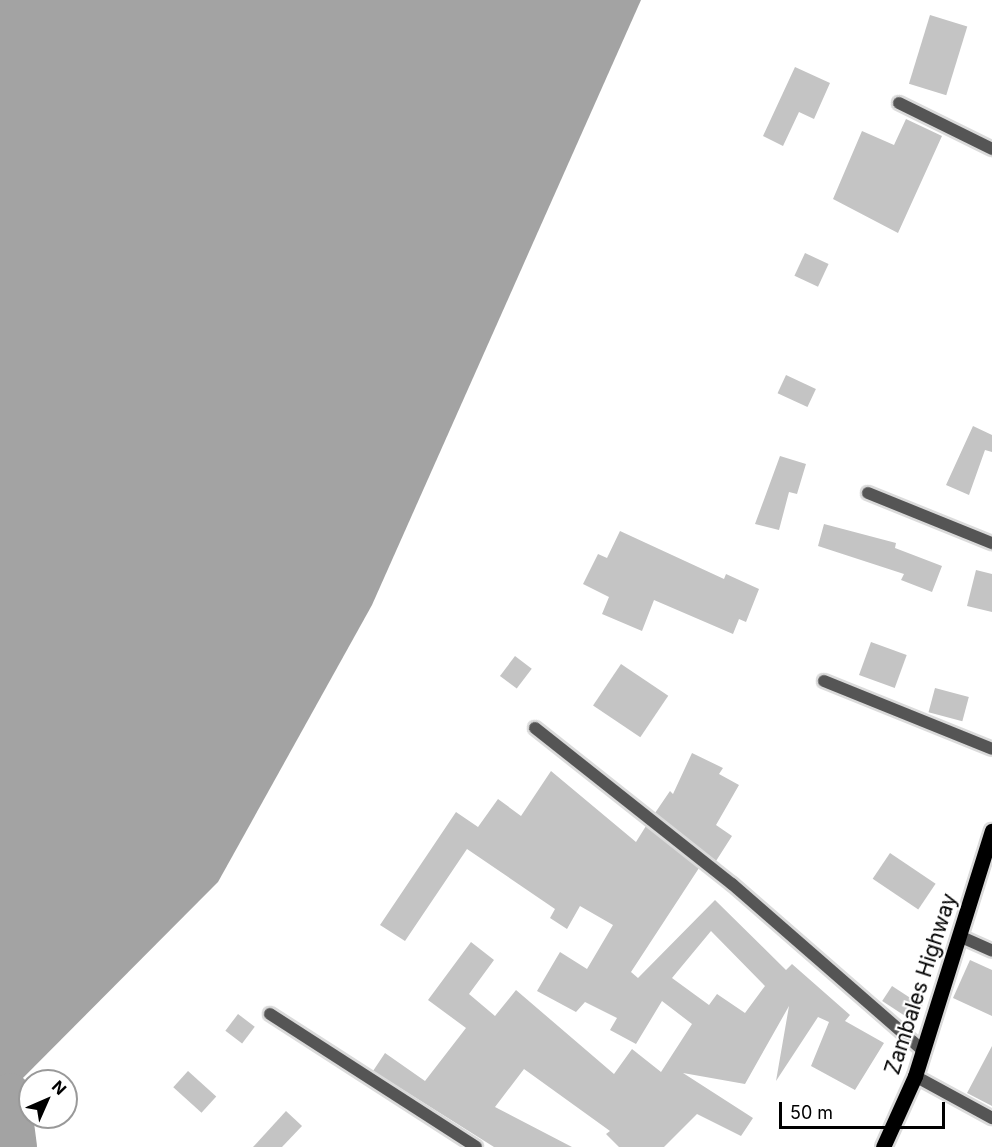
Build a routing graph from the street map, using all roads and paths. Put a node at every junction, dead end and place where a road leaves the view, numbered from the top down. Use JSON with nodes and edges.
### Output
{"nodes":[{"id":1,"x":899,"y":103,"type":"dead end"},
{"id":2,"x":992,"y":149,"type":"edge"},
{"id":3,"x":868,"y":493,"type":"dead end"},
{"id":4,"x":992,"y":543,"type":"edge"},
{"id":5,"x":824,"y":681,"type":"dead end"},
{"id":6,"x":535,"y":728,"type":"dead end"},
{"id":7,"x":992,"y":749,"type":"edge"},
{"id":8,"x":992,"y":831,"type":"edge"},
{"id":9,"x":959,"y":936,"type":"junction"},
{"id":10,"x":992,"y":951,"type":"edge"},
{"id":11,"x":270,"y":1014,"type":"dead end"},
{"id":12,"x":922,"y":1050,"type":"junction"},
{"id":13,"x":915,"y":1076,"type":"junction"},
{"id":14,"x":992,"y":1118,"type":"edge"},
{"id":15,"x":476,"y":1147,"type":"edge"},
{"id":16,"x":884,"y":1147,"type":"edge"}],
"edges":[{"from":1,"to":2,"type":"street"},
{"from":3,"to":4,"type":"street"},
{"from":5,"to":7,"type":"street"},
{"from":6,"to":12,"type":"street"},
{"from":8,"to":9,"type":"main road","name":"Zambales Highway"},
{"from":9,"to":10,"type":"street"},
{"from":9,"to":12,"type":"main road","name":"Zambales Highway"},
{"from":11,"to":15,"type":"street"},
{"from":12,"to":13,"type":"main road","name":"Zambales Highway"},
{"from":13,"to":14,"type":"street"},
{"from":13,"to":16,"type":"main road","name":"Zambales Highway"}]}
